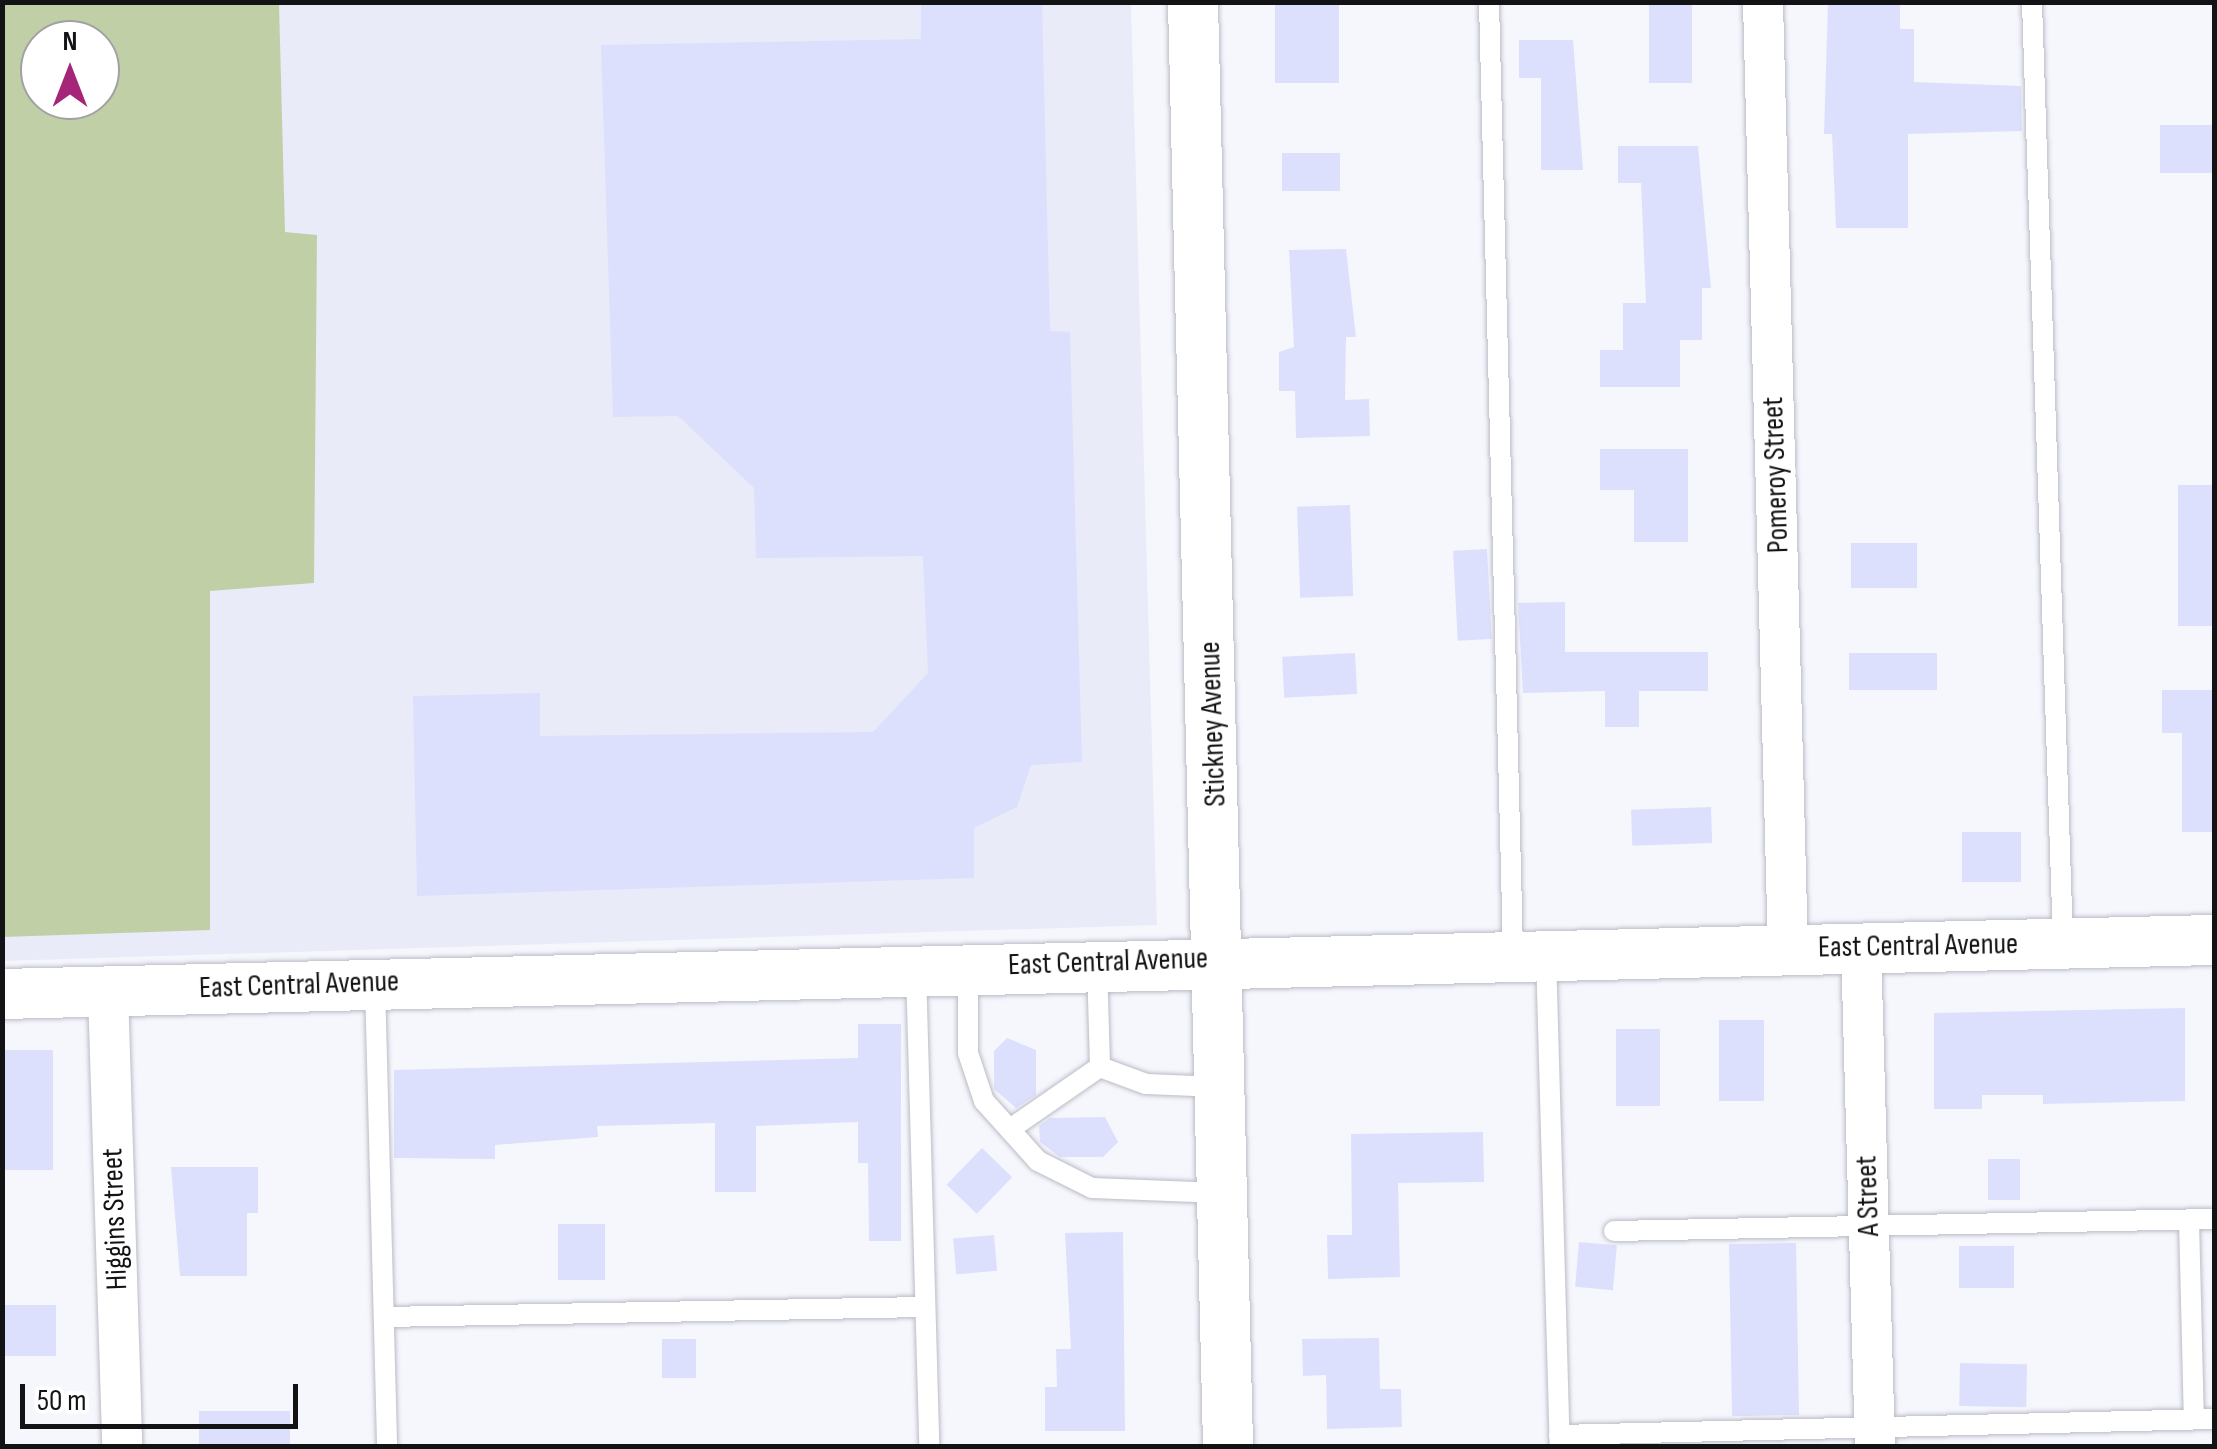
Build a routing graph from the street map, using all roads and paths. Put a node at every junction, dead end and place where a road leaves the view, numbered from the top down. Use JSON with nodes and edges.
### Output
{"nodes":[{"id":1,"x":1193,"y":2,"type":"edge"},
{"id":2,"x":1488,"y":2,"type":"edge"},
{"id":3,"x":1763,"y":2,"type":"edge"},
{"id":4,"x":2032,"y":2,"type":"edge"},
{"id":5,"x":2214,"y":940,"type":"edge"},
{"id":6,"x":2064,"y":943,"type":"junction"},
{"id":7,"x":1861,"y":946,"type":"junction"},
{"id":8,"x":1788,"y":948,"type":"junction"},
{"id":9,"x":1529,"y":953,"type":"junction"},
{"id":10,"x":1219,"y":959,"type":"junction"},
{"id":11,"x":1097,"y":962,"type":"junction"},
{"id":12,"x":968,"y":966,"type":"junction"},
{"id":13,"x":916,"y":968,"type":"junction"},
{"id":14,"x":375,"y":984,"type":"junction"},
{"id":15,"x":108,"y":991,"type":"junction"},
{"id":16,"x":2,"y":994,"type":"edge"},
{"id":17,"x":1100,"y":1068,"type":"junction"},
{"id":18,"x":1221,"y":1086,"type":"junction"},
{"id":19,"x":1010,"y":1129,"type":"junction"},
{"id":20,"x":1223,"y":1194,"type":"junction"},
{"id":21,"x":2189,"y":1220,"type":"junction"},
{"id":22,"x":2214,"y":1220,"type":"edge"},
{"id":23,"x":1868,"y":1228,"type":"junction"},
{"id":24,"x":1614,"y":1231,"type":"dead end"},
{"id":25,"x":926,"y":1307,"type":"junction"},
{"id":26,"x":384,"y":1317,"type":"junction"},
{"id":27,"x":2204,"y":1419,"type":"edge"},
{"id":28,"x":1874,"y":1439,"type":"edge"},
{"id":29,"x":1559,"y":1441,"type":"edge"},
{"id":30,"x":122,"y":1446,"type":"edge"},
{"id":31,"x":387,"y":1446,"type":"edge"},
{"id":32,"x":929,"y":1446,"type":"edge"},
{"id":33,"x":1228,"y":1446,"type":"edge"}],
"edges":[{"from":1,"to":10,"type":"street","name":"Stickney Avenue"},
{"from":2,"to":9,"type":"lane"},
{"from":3,"to":8,"type":"street","name":"Pomeroy Street"},
{"from":4,"to":6,"type":"lane"},
{"from":5,"to":6,"type":"street","name":"East Central Avenue"},
{"from":6,"to":7,"type":"street","name":"East Central Avenue"},
{"from":7,"to":8,"type":"street","name":"East Central Avenue"},
{"from":7,"to":23,"type":"street","name":"A Street"},
{"from":8,"to":9,"type":"street","name":"East Central Avenue"},
{"from":9,"to":10,"type":"street","name":"East Central Avenue"},
{"from":9,"to":29,"type":"lane"},
{"from":10,"to":11,"type":"street","name":"East Central Avenue"},
{"from":10,"to":18,"type":"street","name":"Stickney Avenue"},
{"from":11,"to":12,"type":"street","name":"East Central Avenue"},
{"from":11,"to":17,"type":"lane"},
{"from":12,"to":13,"type":"street","name":"East Central Avenue"},
{"from":12,"to":19,"type":"lane"},
{"from":13,"to":14,"type":"street","name":"East Central Avenue"},
{"from":13,"to":25,"type":"lane"},
{"from":14,"to":15,"type":"street","name":"East Central Avenue"},
{"from":14,"to":26,"type":"lane"},
{"from":15,"to":16,"type":"street","name":"East Central Avenue"},
{"from":15,"to":30,"type":"street","name":"Higgins Street"},
{"from":17,"to":18,"type":"lane"},
{"from":17,"to":19,"type":"lane"},
{"from":18,"to":20,"type":"street","name":"Stickney Avenue"},
{"from":19,"to":20,"type":"lane"},
{"from":20,"to":33,"type":"street","name":"Stickney Avenue"},
{"from":21,"to":22,"type":"lane"},
{"from":21,"to":23,"type":"lane"},
{"from":21,"to":27,"type":"lane"},
{"from":23,"to":24,"type":"lane"},
{"from":23,"to":28,"type":"street","name":"A Street"},
{"from":25,"to":26,"type":"lane"},
{"from":25,"to":32,"type":"lane"},
{"from":26,"to":31,"type":"lane"},
{"from":27,"to":28,"type":"lane"},
{"from":28,"to":29,"type":"lane"}]}
